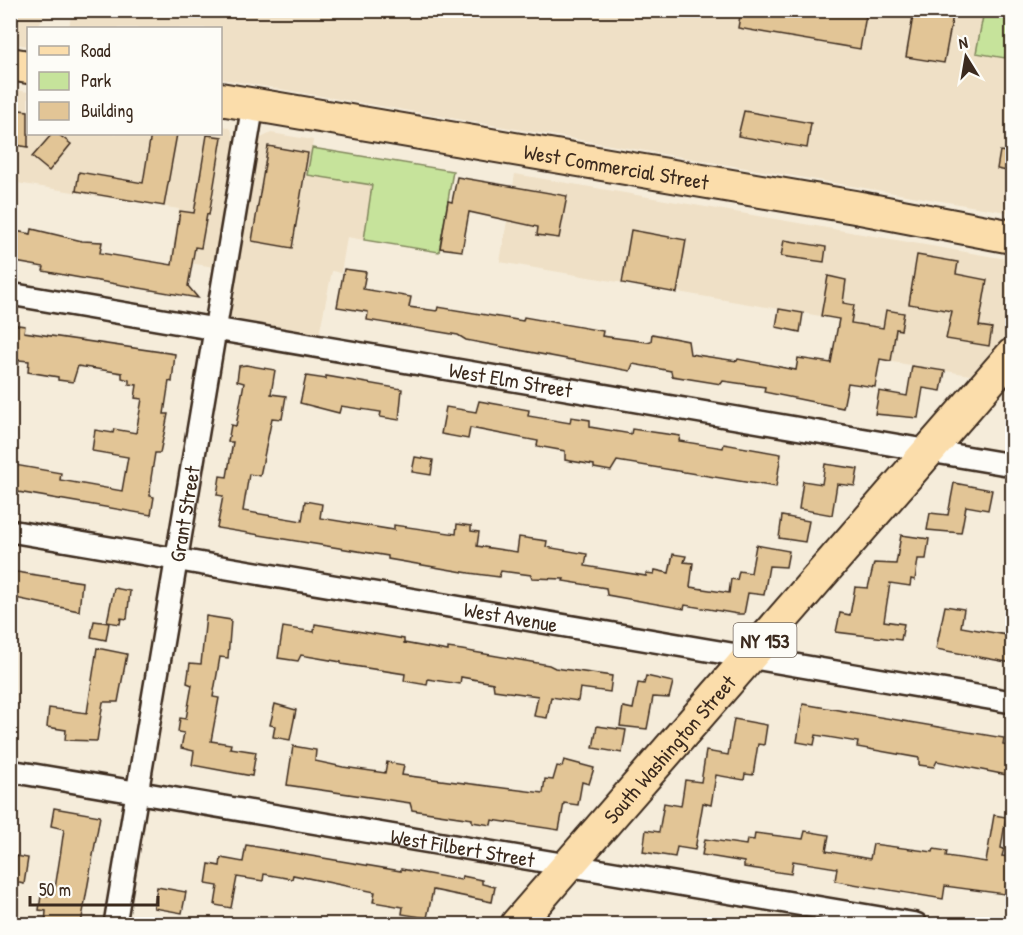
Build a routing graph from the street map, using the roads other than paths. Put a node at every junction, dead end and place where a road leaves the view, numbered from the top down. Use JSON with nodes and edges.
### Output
{"nodes":[{"id":1,"x":10,"y":64,"type":"edge"},
{"id":2,"x":27,"y":67,"type":"edge"},
{"id":3,"x":222,"y":99,"type":"edge"},
{"id":4,"x":253,"y":105,"type":"junction"},
{"id":5,"x":1012,"y":237,"type":"edge"},
{"id":6,"x":10,"y":294,"type":"edge"},
{"id":7,"x":214,"y":328,"type":"junction"},
{"id":8,"x":1012,"y":355,"type":"edge"},
{"id":9,"x":930,"y":451,"type":"junction"},
{"id":10,"x":1012,"y":465,"type":"edge"},
{"id":11,"x":10,"y":531,"type":"edge"},
{"id":12,"x":176,"y":559,"type":"junction"},
{"id":13,"x":749,"y":658,"type":"junction"},
{"id":14,"x":1012,"y":702,"type":"edge"},
{"id":15,"x":10,"y":771,"type":"edge"},
{"id":16,"x":137,"y":793,"type":"junction"},
{"id":17,"x":568,"y":866,"type":"junction"},
{"id":18,"x":115,"y":924,"type":"edge"},
{"id":19,"x":517,"y":924,"type":"edge"},
{"id":20,"x":916,"y":924,"type":"edge"}],
"edges":[{"from":1,"to":2,"type":"main road"},
{"from":3,"to":4,"type":"main road","name":"West Commercial Street"},
{"from":4,"to":5,"type":"main road","name":"West Commercial Street"},
{"from":4,"to":7,"type":"street","name":"Grant Street"},
{"from":6,"to":7,"type":"street","name":"West Elm Street"},
{"from":7,"to":9,"type":"street","name":"West Elm Street"},
{"from":7,"to":12,"type":"street","name":"Grant Street"},
{"from":8,"to":9,"type":"main road","name":"South Washington Street","number":"NY 153"},
{"from":9,"to":10,"type":"street","name":"West Elm Street"},
{"from":9,"to":13,"type":"main road","name":"South Washington Street","number":"NY 153"},
{"from":11,"to":12,"type":"street","name":"West Avenue"},
{"from":12,"to":13,"type":"street","name":"West Avenue"},
{"from":12,"to":16,"type":"street","name":"Grant Street"},
{"from":13,"to":14,"type":"street","name":"West Avenue"},
{"from":13,"to":17,"type":"main road","name":"South Washington Street","number":"NY 153"},
{"from":15,"to":16,"type":"street","name":"West Filbert Street"},
{"from":16,"to":17,"type":"street","name":"West Filbert Street"},
{"from":16,"to":18,"type":"street","name":"Grant Street"},
{"from":17,"to":19,"type":"main road","name":"South Washington Street","number":"NY 153"},
{"from":17,"to":20,"type":"street","name":"West Filbert Street"}]}
